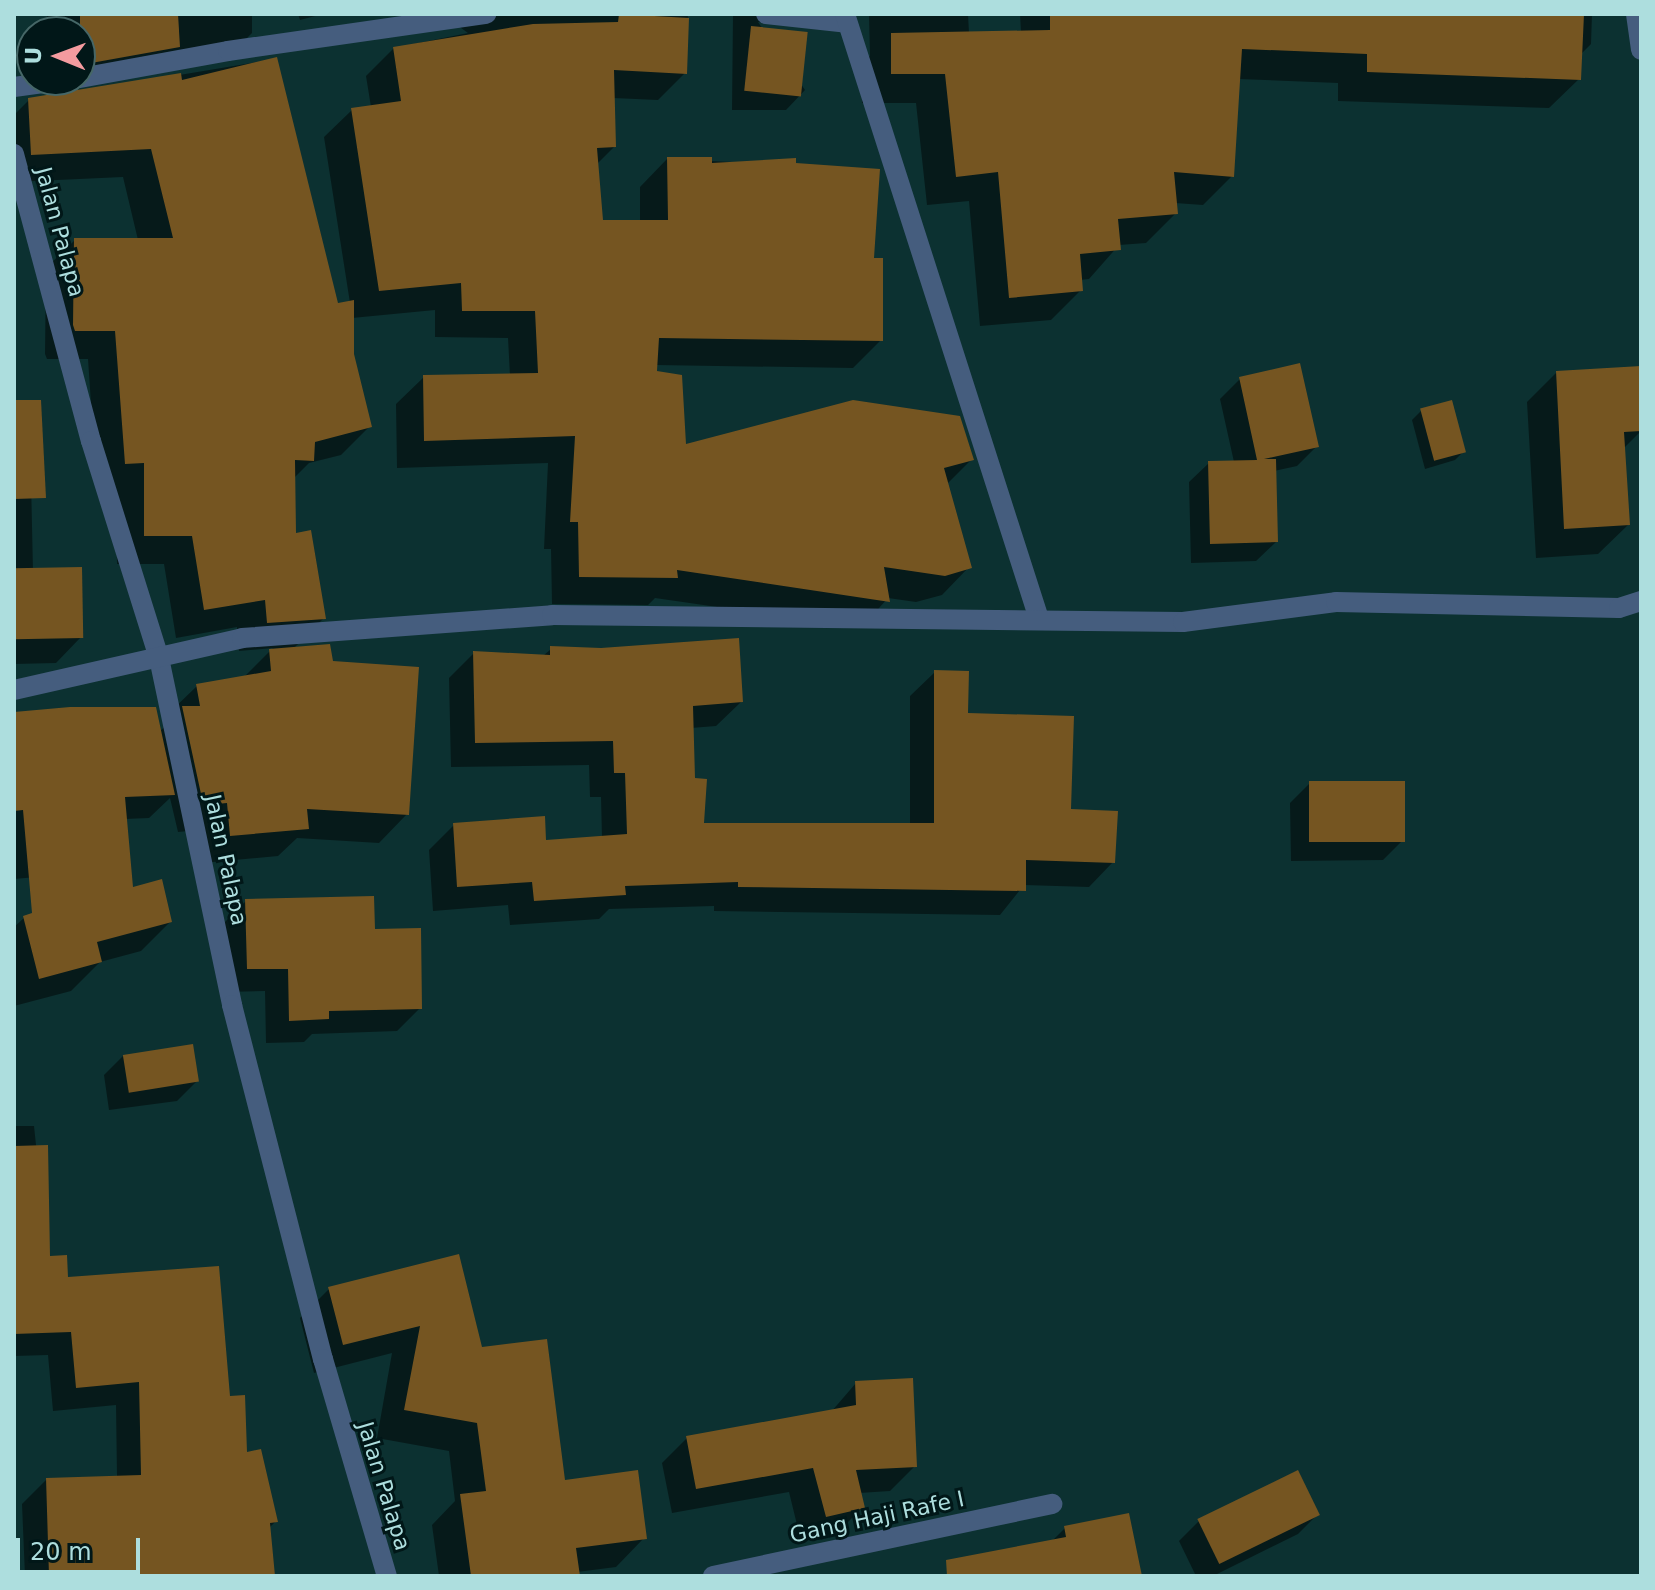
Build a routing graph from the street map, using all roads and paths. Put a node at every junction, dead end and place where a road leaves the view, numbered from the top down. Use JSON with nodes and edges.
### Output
{"nodes":[{"id":1,"x":486,"y":14,"type":"edge"},
{"id":2,"x":766,"y":14,"type":"edge"},
{"id":3,"x":1636,"y":14,"type":"edge"},
{"id":4,"x":846,"y":18,"type":"edge"},
{"id":5,"x":1641,"y":50,"type":"edge"},
{"id":6,"x":96,"y":75,"type":"edge"},
{"id":7,"x":14,"y":154,"type":"edge"},
{"id":8,"x":1641,"y":601,"type":"edge"},
{"id":9,"x":1039,"y":619,"type":"junction"},
{"id":10,"x":159,"y":658,"type":"junction"},
{"id":11,"x":14,"y":690,"type":"edge"},
{"id":12,"x":1052,"y":1504,"type":"dead end"},
{"id":13,"x":387,"y":1576,"type":"edge"},
{"id":14,"x":713,"y":1576,"type":"edge"}],
"edges":[{"from":1,"to":6,"type":"street"},
{"from":2,"to":4,"type":"street"},
{"from":3,"to":5,"type":"street"},
{"from":4,"to":9,"type":"street"},
{"from":7,"to":10,"type":"street","name":"Jalan Palapa"},
{"from":8,"to":9,"type":"street"},
{"from":9,"to":10,"type":"street"},
{"from":10,"to":11,"type":"street"},
{"from":10,"to":13,"type":"street","name":"Jalan Palapa"},
{"from":12,"to":14,"type":"street","name":"Gang Haji Rafe I"}]}
